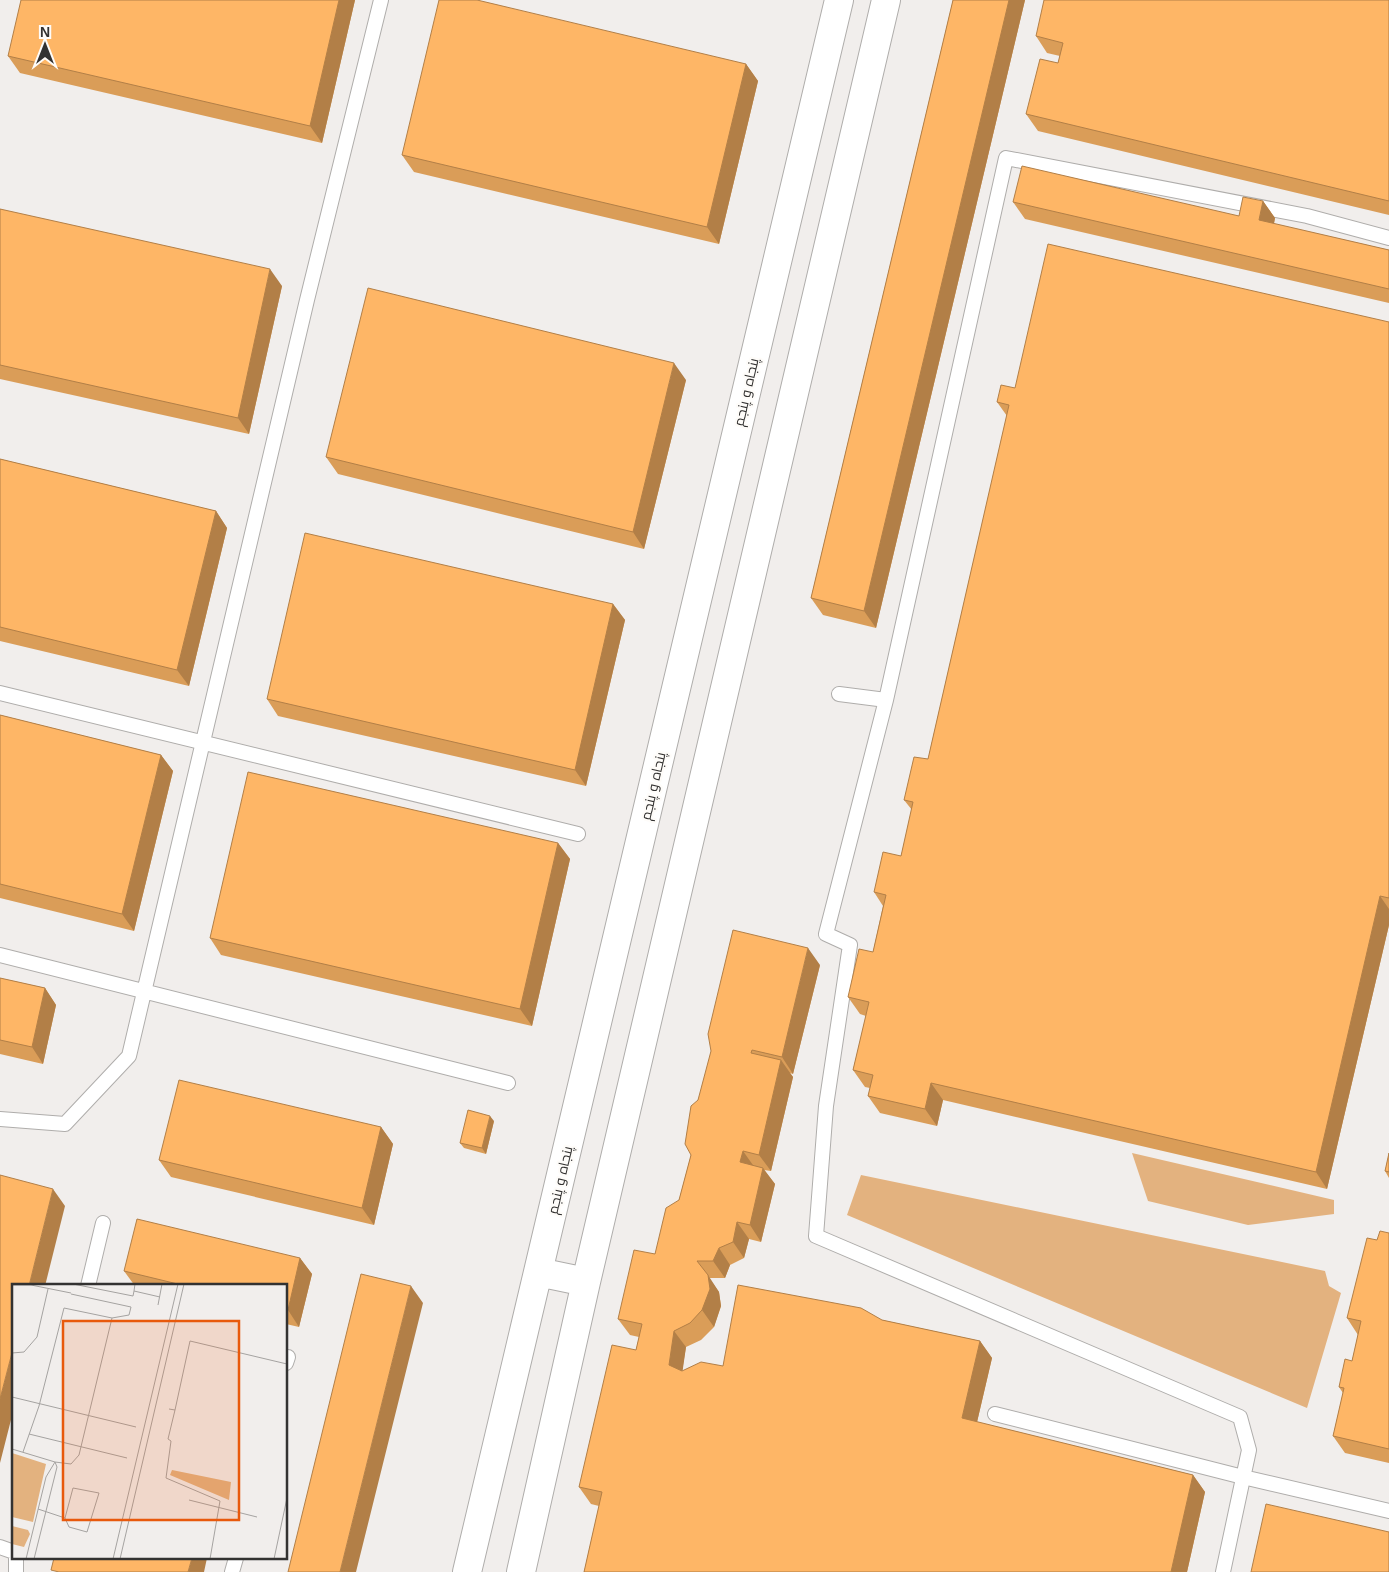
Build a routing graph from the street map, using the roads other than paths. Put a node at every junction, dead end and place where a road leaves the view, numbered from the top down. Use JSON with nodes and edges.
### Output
{"nodes":[{"id":1,"x":381,"y":0,"type":"edge"},
{"id":2,"x":839,"y":0,"type":"edge"},
{"id":3,"x":886,"y":0,"type":"edge"},
{"id":4,"x":1389,"y":238,"type":"edge"},
{"id":5,"x":0,"y":693,"type":"edge"},
{"id":6,"x":839,"y":694,"type":"dead end"},
{"id":7,"x":886,"y":700,"type":"junction"},
{"id":8,"x":202,"y":743,"type":"junction"},
{"id":9,"x":578,"y":834,"type":"dead end"},
{"id":10,"x":0,"y":955,"type":"edge"},
{"id":11,"x":143,"y":992,"type":"junction"},
{"id":12,"x":508,"y":1084,"type":"dead end"},
{"id":13,"x":0,"y":1118,"type":"edge"},
{"id":14,"x":104,"y":1223,"type":"dead end"},
{"id":15,"x":538,"y":1272,"type":"junction"},
{"id":16,"x":586,"y":1282,"type":"junction"},
{"id":17,"x":89,"y":1284,"type":"edge"},
{"id":18,"x":995,"y":1414,"type":"dead end"},
{"id":19,"x":1243,"y":1477,"type":"junction"},
{"id":20,"x":1389,"y":1511,"type":"edge"},
{"id":21,"x":0,"y":1546,"type":"edge"},
{"id":22,"x":12,"y":1551,"type":"edge"},
{"id":23,"x":467,"y":1572,"type":"edge"},
{"id":24,"x":521,"y":1572,"type":"edge"},
{"id":25,"x":1223,"y":1572,"type":"edge"}],
"edges":[{"from":1,"to":8,"type":"lane"},
{"from":2,"to":15,"type":"main road","name":"پنجاه و پنجم"},
{"from":3,"to":16,"type":"main road"},
{"from":4,"to":7,"type":"lane"},
{"from":5,"to":8,"type":"lane"},
{"from":6,"to":7,"type":"lane"},
{"from":7,"to":19,"type":"lane"},
{"from":8,"to":9,"type":"lane"},
{"from":8,"to":11,"type":"lane"},
{"from":10,"to":11,"type":"lane"},
{"from":11,"to":12,"type":"lane"},
{"from":11,"to":13,"type":"lane"},
{"from":14,"to":17,"type":"lane"},
{"from":15,"to":16,"type":"main road"},
{"from":15,"to":23,"type":"main road","name":"پنجاه و پنجم"},
{"from":16,"to":24,"type":"main road"},
{"from":18,"to":19,"type":"lane"},
{"from":19,"to":20,"type":"lane"},
{"from":19,"to":25,"type":"lane"},
{"from":21,"to":22,"type":"lane"}]}
